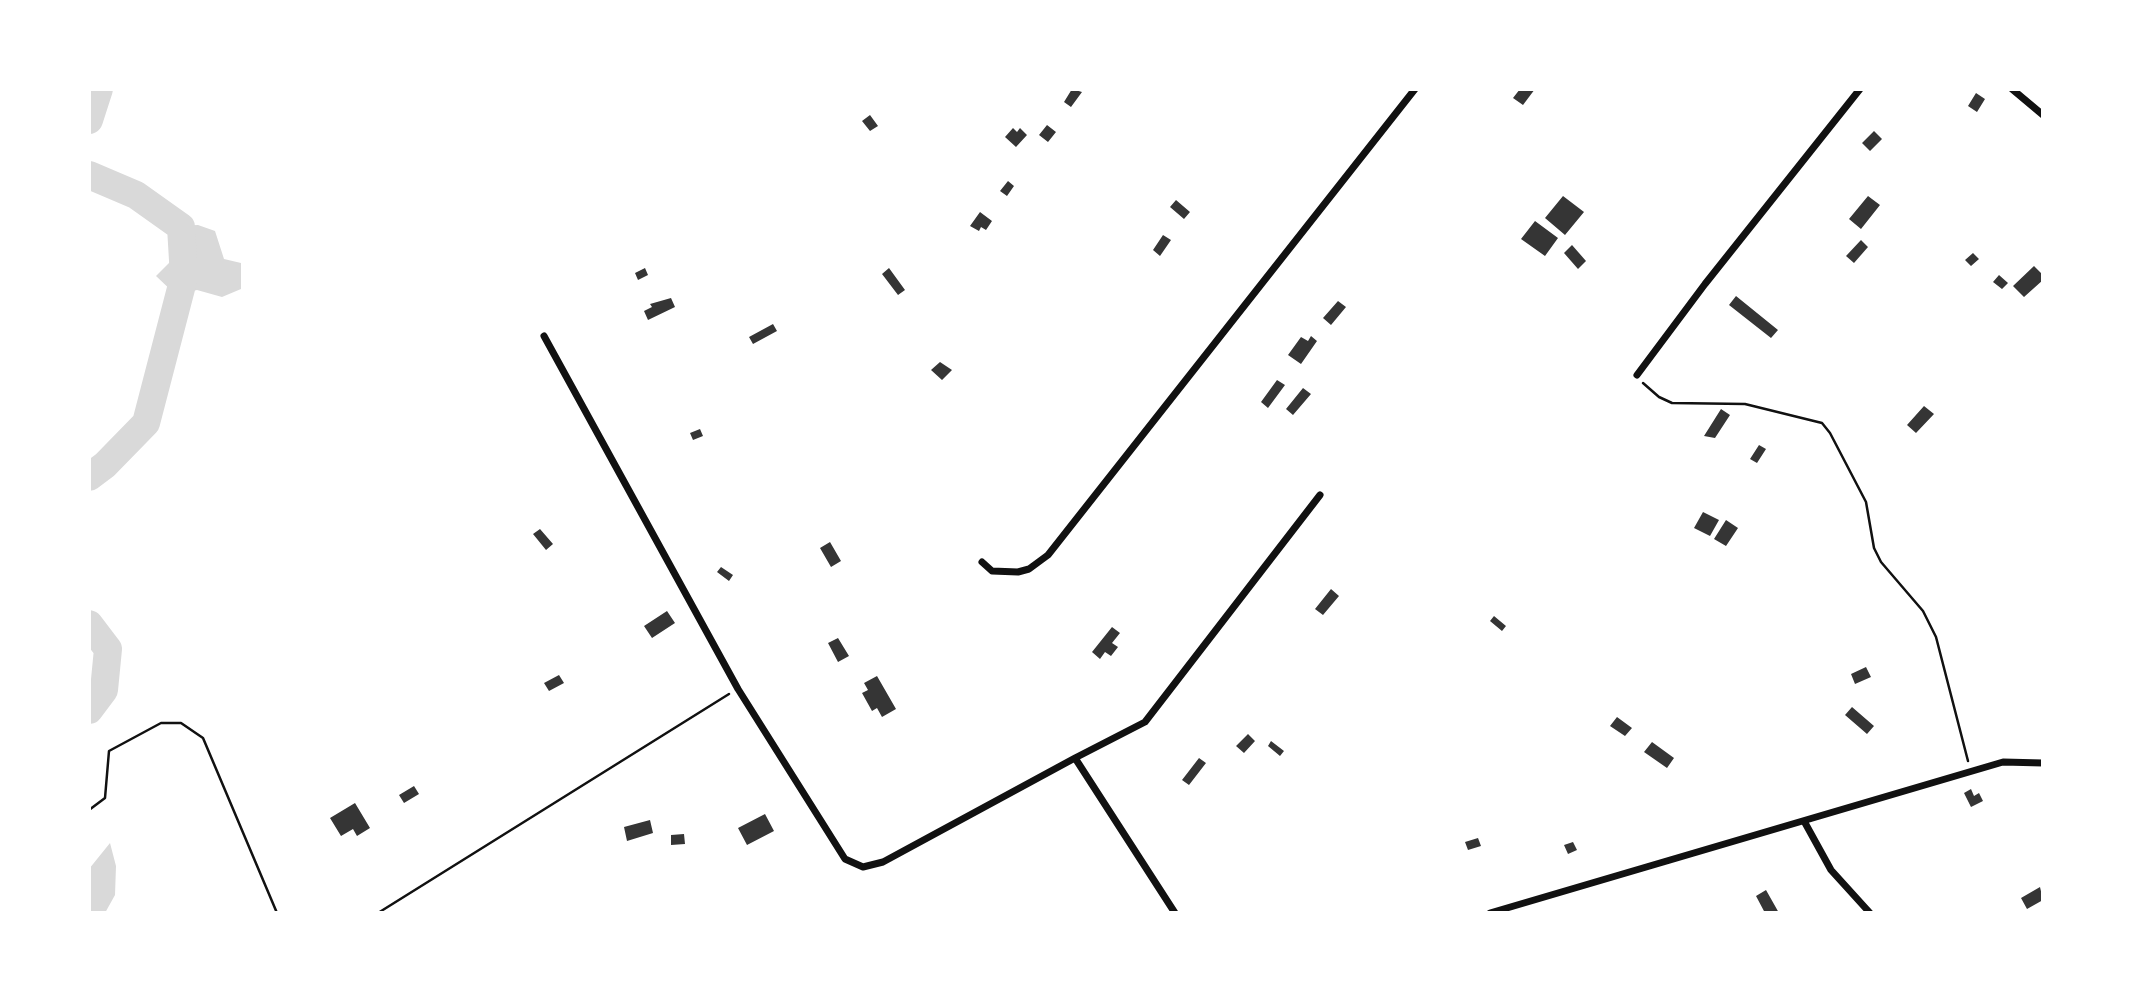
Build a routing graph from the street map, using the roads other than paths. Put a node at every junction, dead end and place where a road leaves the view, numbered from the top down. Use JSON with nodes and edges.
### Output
{"nodes":[{"id":1,"x":1415,"y":89,"type":"edge"},
{"id":2,"x":1860,"y":89,"type":"edge"},
{"id":3,"x":2012,"y":89,"type":"edge"},
{"id":4,"x":2043,"y":115,"type":"edge"},
{"id":5,"x":544,"y":336,"type":"dead end"},
{"id":6,"x":1637,"y":375,"type":"road end"},
{"id":7,"x":1320,"y":495,"type":"dead end"},
{"id":8,"x":982,"y":562,"type":"dead end"},
{"id":9,"x":1075,"y":758,"type":"junction"},
{"id":10,"x":2043,"y":763,"type":"edge"},
{"id":11,"x":1804,"y":821,"type":"junction"},
{"id":12,"x":1175,"y":913,"type":"edge"},
{"id":13,"x":1490,"y":913,"type":"edge"},
{"id":14,"x":1870,"y":913,"type":"edge"}],
"edges":[{"from":1,"to":8,"type":"street"},
{"from":2,"to":6,"type":"street"},
{"from":3,"to":4,"type":"street"},
{"from":5,"to":9,"type":"street"},
{"from":7,"to":9,"type":"street"},
{"from":9,"to":12,"type":"street"},
{"from":10,"to":11,"type":"street"},
{"from":11,"to":13,"type":"street"},
{"from":11,"to":14,"type":"street"}]}
